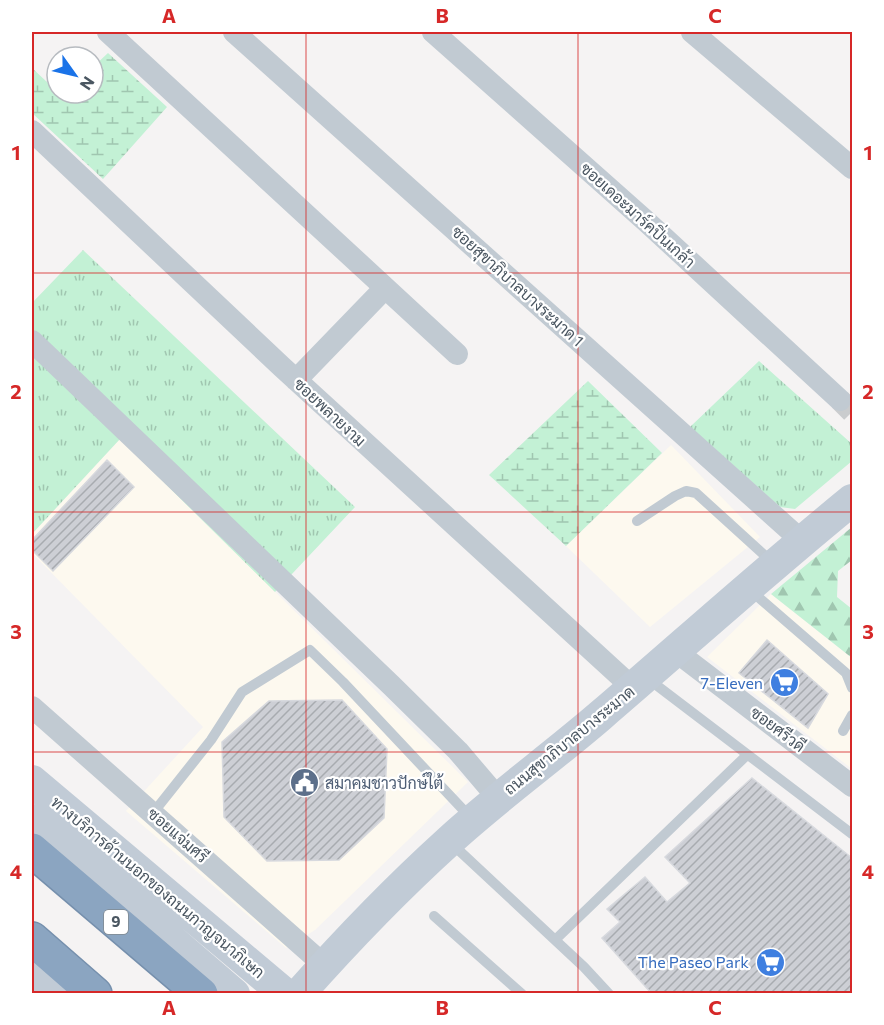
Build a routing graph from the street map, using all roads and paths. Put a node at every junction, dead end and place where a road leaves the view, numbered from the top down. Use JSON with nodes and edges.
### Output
{"nodes":[{"id":1,"x":108,"y":32,"type":"edge"},
{"id":2,"x":234,"y":32,"type":"edge"},
{"id":3,"x":433,"y":32,"type":"edge"},
{"id":4,"x":692,"y":32,"type":"edge"},
{"id":5,"x":32,"y":131,"type":"edge"},
{"id":6,"x":852,"y":168,"type":"edge"},
{"id":7,"x":385,"y":288,"type":"junction"},
{"id":8,"x":32,"y":341,"type":"edge"},
{"id":9,"x":457,"y":354,"type":"dead end"},
{"id":10,"x":296,"y":380,"type":"junction"},
{"id":11,"x":840,"y":400,"type":"tunnel mouth"},
{"id":12,"x":852,"y":500,"type":"edge"},
{"id":13,"x":637,"y":521,"type":"dead end"},
{"id":14,"x":802,"y":541,"type":"junction"},
{"id":15,"x":775,"y":564,"type":"junction"},
{"id":16,"x":747,"y":588,"type":"junction"},
{"id":17,"x":674,"y":650,"type":"junction"},
{"id":18,"x":639,"y":683,"type":"junction"},
{"id":19,"x":852,"y":688,"type":"edge"},
{"id":20,"x":32,"y":707,"type":"edge"},
{"id":21,"x":852,"y":715,"type":"edge"},
{"id":22,"x":843,"y":731,"type":"dead end"},
{"id":23,"x":747,"y":755,"type":"junction"},
{"id":24,"x":32,"y":781,"type":"edge"},
{"id":25,"x":852,"y":786,"type":"edge"},
{"id":26,"x":498,"y":798,"type":"junction"},
{"id":27,"x":153,"y":813,"type":"junction"},
{"id":28,"x":32,"y":820,"type":"edge"},
{"id":29,"x":473,"y":820,"type":"junction"},
{"id":30,"x":852,"y":834,"type":"edge"},
{"id":31,"x":448,"y":841,"type":"junction"},
{"id":32,"x":32,"y":850,"type":"edge"},
{"id":33,"x":434,"y":916,"type":"dead end"},
{"id":34,"x":32,"y":939,"type":"edge"},
{"id":35,"x":555,"y":940,"type":"junction"},
{"id":36,"x":324,"y":965,"type":"junction"},
{"id":37,"x":32,"y":975,"type":"edge"},
{"id":38,"x":52,"y":993,"type":"edge"},
{"id":39,"x":94,"y":993,"type":"edge"},
{"id":40,"x":201,"y":993,"type":"edge"},
{"id":41,"x":234,"y":993,"type":"edge"},
{"id":42,"x":285,"y":993,"type":"edge"},
{"id":43,"x":298,"y":993,"type":"edge"},
{"id":44,"x":522,"y":993,"type":"edge"},
{"id":45,"x":609,"y":993,"type":"edge"}],
"edges":[{"from":1,"to":7,"type":"street"},
{"from":2,"to":14,"type":"street","name":"ซอยสุขาภิบาลบางระมาด 1"},
{"from":3,"to":11,"type":"street","name":"ซอยเดอะมาร์คปิ่นเกล้า"},
{"from":4,"to":6,"type":"street"},
{"from":5,"to":10,"type":"street","name":"ซอยพลายงาม"},
{"from":7,"to":9,"type":"street"},
{"from":7,"to":10,"type":"street"},
{"from":8,"to":26,"type":"street"},
{"from":10,"to":18,"type":"street","name":"ซอยพลายงาม"},
{"from":12,"to":14,"type":"street","name":"ถนนสุขาภิบาลบางระมาด"},
{"from":13,"to":15,"type":"lane"},
{"from":14,"to":15,"type":"street","name":"ถนนสุขาภิบาลบางระมาด"},
{"from":15,"to":16,"type":"street","name":"ถนนสุขาภิบาลบางระมาด"},
{"from":16,"to":17,"type":"street","name":"ถนนสุขาภิบาลบางระมาด"},
{"from":16,"to":19,"type":"lane"},
{"from":17,"to":18,"type":"street","name":"ถนนสุขาภิบาลบางระมาด"},
{"from":17,"to":25,"type":"street","name":"ซอยศรีวดี"},
{"from":18,"to":23,"type":"lane"},
{"from":18,"to":26,"type":"street","name":"ถนนสุขาภิบาลบางระมาด"},
{"from":20,"to":27,"type":"street","name":"ซอยแจ่มศรี"},
{"from":21,"to":22,"type":"lane"},
{"from":23,"to":30,"type":"lane"},
{"from":23,"to":35,"type":"lane"},
{"from":24,"to":42,"type":"street","name":"ทางบริการด้านนอกของถนนกาญจนาภิเษก"},
{"from":26,"to":29,"type":"street","name":"ถนนสุขาภิบาลบางระมาด"},
{"from":27,"to":29,"type":"lane"},
{"from":27,"to":36,"type":"street","name":"ซอยแจ่มศรี"},
{"from":28,"to":41,"type":"street"},
{"from":29,"to":31,"type":"street","name":"ถนนสุขาภิบาลบางระมาด"},
{"from":31,"to":35,"type":"lane"},
{"from":31,"to":36,"type":"street","name":"ถนนสุขาภิบาลบางระมาด"},
{"from":32,"to":40,"type":"highway","number":"9"},
{"from":33,"to":44,"type":"lane"},
{"from":34,"to":39,"type":"highway"},
{"from":35,"to":45,"type":"lane"},
{"from":36,"to":43,"type":"street","name":"ถนนสุขาภิบาลบางระมาด"},
{"from":37,"to":38,"type":"street"}]}
